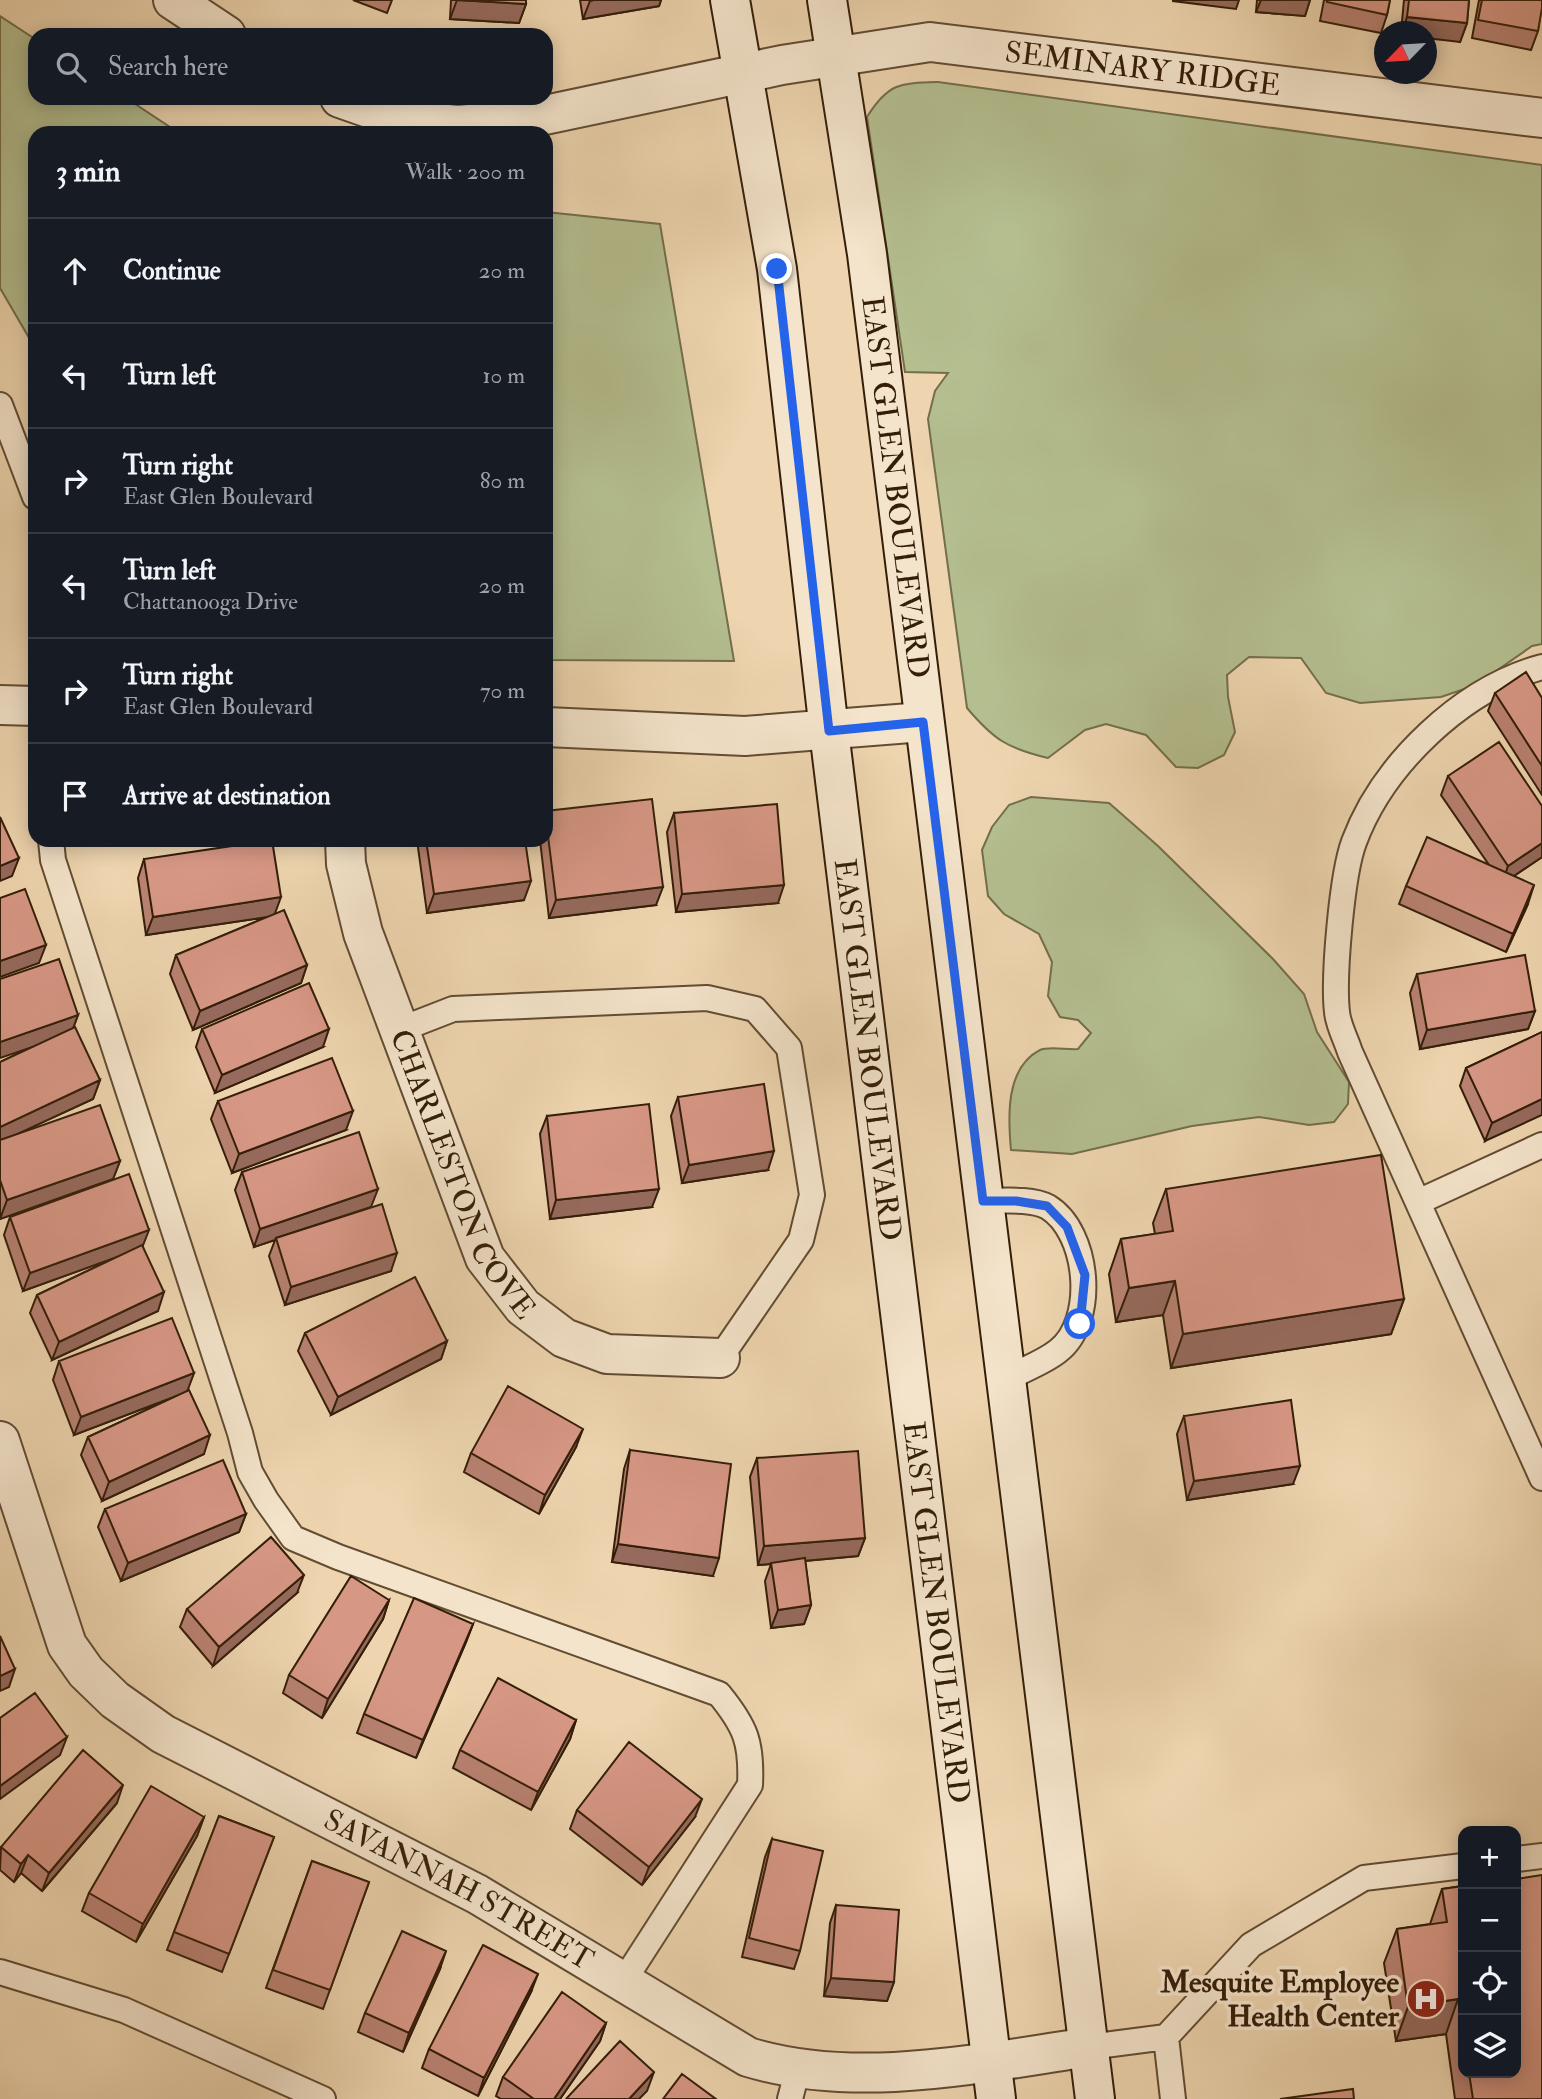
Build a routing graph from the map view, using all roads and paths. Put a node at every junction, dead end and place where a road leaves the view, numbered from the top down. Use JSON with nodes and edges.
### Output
{"nodes":[{"id":1,"x":173,"y":0,"type":"edge"},
{"id":2,"x":730,"y":0,"type":"edge"},
{"id":3,"x":827,"y":0,"type":"edge"},
{"id":4,"x":215,"y":28,"type":"edge"},
{"id":5,"x":837,"y":58,"type":"junction"},
{"id":6,"x":745,"y":73,"type":"junction"},
{"id":7,"x":360,"y":105,"type":"edge"},
{"id":8,"x":1542,"y":118,"type":"edge"},
{"id":9,"x":0,"y":405,"type":"edge"},
{"id":10,"x":28,"y":479,"type":"edge"},
{"id":11,"x":1542,"y":667,"type":"edge"},
{"id":12,"x":0,"y":705,"type":"edge"},
{"id":13,"x":28,"y":706,"type":"edge"},
{"id":14,"x":923,"y":722,"type":"junction"},
{"id":15,"x":553,"y":727,"type":"edge"},
{"id":16,"x":829,"y":731,"type":"junction"},
{"id":17,"x":52,"y":847,"type":"edge"},
{"id":18,"x":345,"y":847,"type":"edge"},
{"id":19,"x":399,"y":1030,"type":"junction"},
{"id":20,"x":1542,"y":1144,"type":"edge"},
{"id":21,"x":983,"y":1201,"type":"junction"},
{"id":22,"x":1418,"y":1202,"type":"junction"},
{"id":23,"x":720,"y":1358,"type":"joint"},
{"id":24,"x":1006,"y":1379,"type":"junction"},
{"id":25,"x":0,"y":1441,"type":"edge"},
{"id":26,"x":1542,"y":1478,"type":"edge"},
{"id":27,"x":1542,"y":1856,"type":"edge"},
{"id":28,"x":1521,"y":1858,"type":"edge"},
{"id":29,"x":1458,"y":1867,"type":"edge"},
{"id":30,"x":0,"y":1972,"type":"edge"},
{"id":31,"x":623,"y":1982,"type":"junction"},
{"id":32,"x":1166,"y":2037,"type":"junction"},
{"id":33,"x":1089,"y":2048,"type":"junction"},
{"id":34,"x":992,"y":2061,"type":"junction"},
{"id":35,"x":794,"y":2083,"type":"edge"},
{"id":36,"x":323,"y":2099,"type":"edge"},
{"id":37,"x":996,"y":2099,"type":"edge"},
{"id":38,"x":1095,"y":2099,"type":"edge"},
{"id":39,"x":1173,"y":2099,"type":"edge"}],
"edges":[{"from":1,"to":4,"type":"main road"},
{"from":2,"to":6,"type":"main road","name":"EAST GLEN BOULEVARD"},
{"from":3,"to":5,"type":"main road","name":"EAST GLEN BOULEVARD"},
{"from":5,"to":6,"type":"main road","name":"SEMINARY RIDGE"},
{"from":5,"to":8,"type":"main road","name":"SEMINARY RIDGE"},
{"from":5,"to":14,"type":"main road","name":"EAST GLEN BOULEVARD"},
{"from":6,"to":7,"type":"main road","name":"SEMINARY RIDGE"},
{"from":6,"to":16,"type":"main road","name":"EAST GLEN BOULEVARD"},
{"from":9,"to":10,"type":"lane"},
{"from":11,"to":22,"type":"lane"},
{"from":12,"to":13,"type":"main road"},
{"from":14,"to":16,"type":"main road"},
{"from":14,"to":21,"type":"main road","name":"EAST GLEN BOULEVARD"},
{"from":15,"to":16,"type":"main road"},
{"from":16,"to":34,"type":"main road","name":"EAST GLEN BOULEVARD"},
{"from":17,"to":31,"type":"lane"},
{"from":18,"to":19,"type":"main road","name":"CHARLESTON COVE"},
{"from":19,"to":23,"type":"main road","name":"CHARLESTON COVE"},
{"from":19,"to":23,"type":"lane"},
{"from":20,"to":22,"type":"lane"},
{"from":21,"to":24,"type":"main road","name":"EAST GLEN BOULEVARD"},
{"from":21,"to":24,"type":"lane"},
{"from":22,"to":26,"type":"lane"},
{"from":24,"to":33,"type":"main road","name":"EAST GLEN BOULEVARD"},
{"from":25,"to":31,"type":"main road","name":"SAVANNAH STREET"},
{"from":27,"to":28,"type":"lane"},
{"from":29,"to":32,"type":"lane"},
{"from":30,"to":36,"type":"lane"},
{"from":31,"to":35,"type":"main road","name":"SAVANNAH STREET"},
{"from":32,"to":33,"type":"lane"},
{"from":32,"to":39,"type":"lane"},
{"from":33,"to":34,"type":"main road","name":"SAVANNAH STREET"},
{"from":33,"to":38,"type":"main road","name":"EAST GLEN BOULEVARD"},
{"from":34,"to":35,"type":"main road","name":"SAVANNAH STREET"},
{"from":34,"to":37,"type":"main road","name":"EAST GLEN BOULEVARD"}]}
